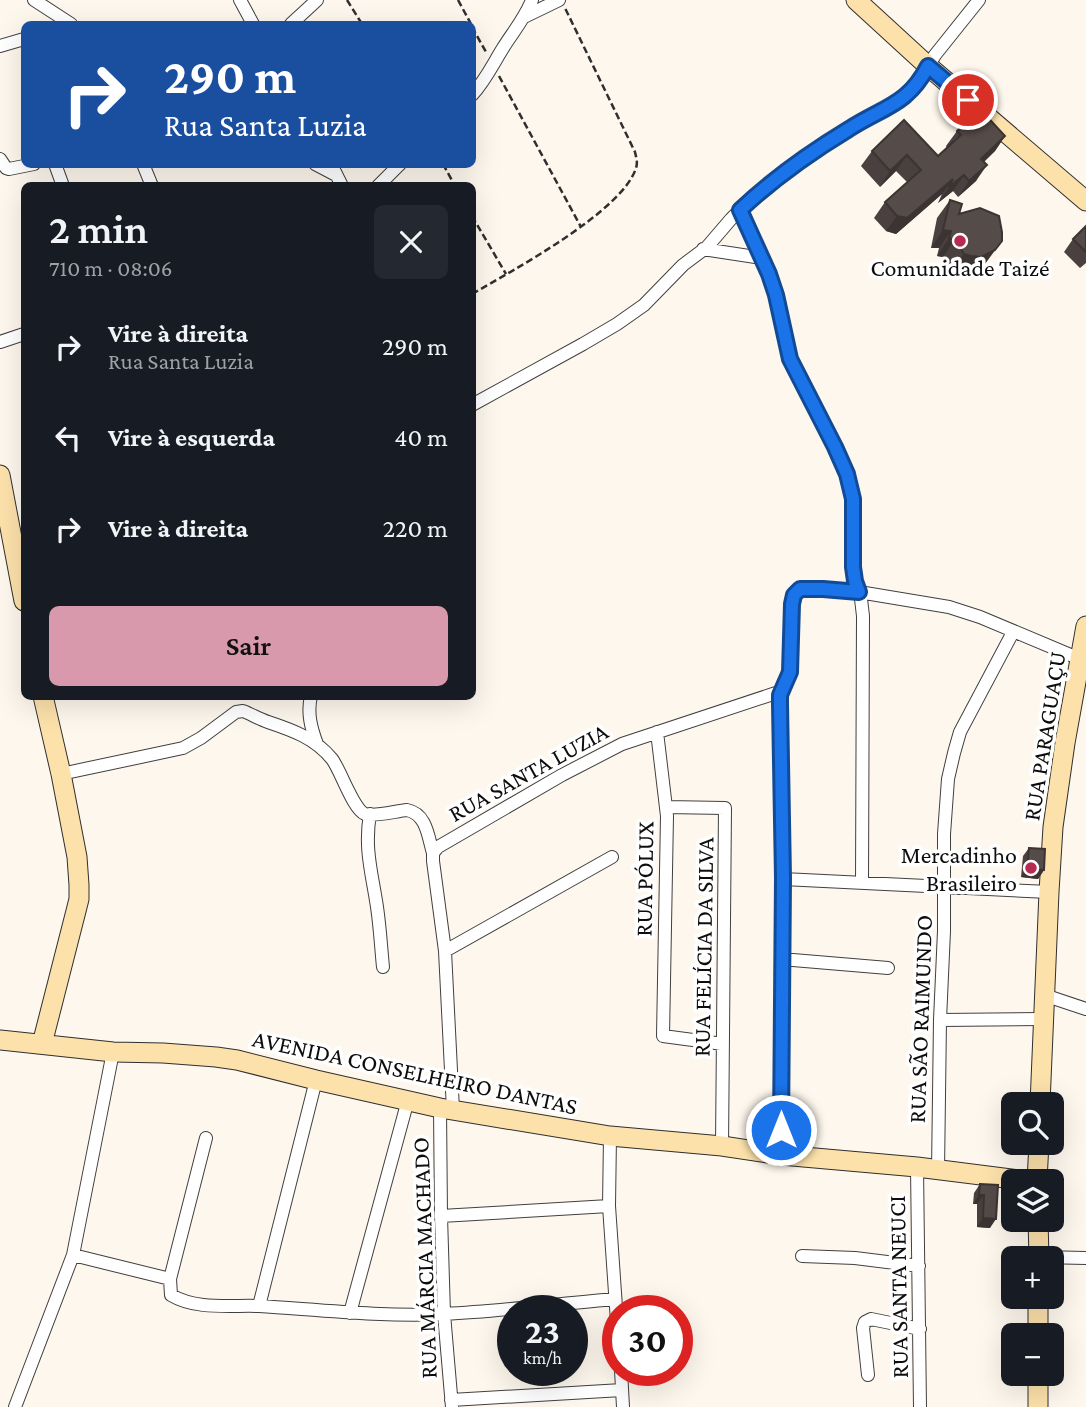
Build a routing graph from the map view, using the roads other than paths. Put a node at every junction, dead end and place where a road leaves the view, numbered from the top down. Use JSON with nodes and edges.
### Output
{"nodes":[{"id":1,"x":34,"y":0,"type":"edge"},
{"id":2,"x":240,"y":0,"type":"edge"},
{"id":3,"x":317,"y":0,"type":"edge"},
{"id":4,"x":532,"y":0,"type":"edge"},
{"id":5,"x":560,"y":0,"type":"edge"},
{"id":6,"x":856,"y":0,"type":"edge"},
{"id":7,"x":979,"y":0,"type":"edge"},
{"id":8,"x":524,"y":17,"type":"junction"},
{"id":9,"x":66,"y":21,"type":"edge"},
{"id":10,"x":251,"y":21,"type":"edge"},
{"id":11,"x":294,"y":21,"type":"edge"},
{"id":12,"x":21,"y":40,"type":"edge"},
{"id":13,"x":0,"y":46,"type":"edge"},
{"id":14,"x":928,"y":66,"type":"junction"},
{"id":15,"x":476,"y":90,"type":"edge"},
{"id":16,"x":0,"y":159,"type":"edge"},
{"id":17,"x":21,"y":167,"type":"edge"},
{"id":18,"x":396,"y":168,"type":"edge"},
{"id":19,"x":381,"y":182,"type":"edge"},
{"id":20,"x":1086,"y":201,"type":"edge"},
{"id":21,"x":740,"y":210,"type":"junction"},
{"id":22,"x":703,"y":249,"type":"junction"},
{"id":23,"x":762,"y":258,"type":"junction"},
{"id":24,"x":21,"y":335,"type":"edge"},
{"id":25,"x":0,"y":342,"type":"edge"},
{"id":26,"x":476,"y":403,"type":"edge"},
{"id":27,"x":0,"y":475,"type":"edge"},
{"id":28,"x":21,"y":585,"type":"edge"},
{"id":29,"x":859,"y":592,"type":"junction"},
{"id":30,"x":1086,"y":626,"type":"edge"},
{"id":31,"x":1013,"y":632,"type":"junction"},
{"id":32,"x":1080,"y":660,"type":"junction"},
{"id":33,"x":782,"y":691,"type":"junction"},
{"id":34,"x":1080,"y":699,"type":"edge"},
{"id":35,"x":44,"y":700,"type":"edge"},
{"id":36,"x":310,"y":700,"type":"edge"},
{"id":37,"x":657,"y":732,"type":"junction"},
{"id":38,"x":317,"y":744,"type":"junction"},
{"id":39,"x":61,"y":774,"type":"junction"},
{"id":40,"x":666,"y":807,"type":"junction"},
{"id":41,"x":370,"y":814,"type":"junction"},
{"id":42,"x":433,"y":853,"type":"junction"},
{"id":43,"x":612,"y":857,"type":"dead end"},
{"id":44,"x":783,"y":878,"type":"junction"},
{"id":45,"x":862,"y":883,"type":"junction"},
{"id":46,"x":944,"y":887,"type":"junction"},
{"id":47,"x":1049,"y":892,"type":"junction"},
{"id":48,"x":445,"y":951,"type":"junction"},
{"id":49,"x":781,"y":959,"type":"junction"},
{"id":50,"x":383,"y":967,"type":"dead end"},
{"id":51,"x":888,"y":968,"type":"dead end"},
{"id":52,"x":1044,"y":995,"type":"junction"},
{"id":53,"x":1086,"y":1009,"type":"edge"},
{"id":54,"x":1043,"y":1019,"type":"junction"},
{"id":55,"x":940,"y":1020,"type":"junction"},
{"id":56,"x":0,"y":1040,"type":"edge"},
{"id":57,"x":42,"y":1044,"type":"junction"},
{"id":58,"x":723,"y":1044,"type":"junction"},
{"id":59,"x":113,"y":1052,"type":"junction"},
{"id":60,"x":316,"y":1080,"type":"junction"},
{"id":61,"x":1040,"y":1092,"type":"edge"},
{"id":62,"x":408,"y":1100,"type":"junction"},
{"id":63,"x":447,"y":1109,"type":"junction"},
{"id":64,"x":610,"y":1136,"type":"junction"},
{"id":65,"x":206,"y":1138,"type":"dead end"},
{"id":66,"x":722,"y":1146,"type":"junction"},
{"id":67,"x":781,"y":1155,"type":"junction"},
{"id":68,"x":917,"y":1167,"type":"junction"},
{"id":69,"x":938,"y":1171,"type":"junction"},
{"id":70,"x":1001,"y":1178,"type":"edge"},
{"id":71,"x":609,"y":1206,"type":"junction"},
{"id":72,"x":441,"y":1216,"type":"junction"},
{"id":73,"x":73,"y":1255,"type":"junction"},
{"id":74,"x":802,"y":1256,"type":"dead end"},
{"id":75,"x":1064,"y":1258,"type":"edge"},
{"id":76,"x":1086,"y":1258,"type":"edge"},
{"id":77,"x":919,"y":1266,"type":"junction"},
{"id":78,"x":170,"y":1279,"type":"junction"},
{"id":79,"x":615,"y":1295,"type":"edge"},
{"id":80,"x":602,"y":1300,"type":"edge"},
{"id":81,"x":259,"y":1306,"type":"junction"},
{"id":82,"x":350,"y":1313,"type":"junction"},
{"id":83,"x":444,"y":1314,"type":"junction"},
{"id":84,"x":920,"y":1329,"type":"junction"},
{"id":85,"x":868,"y":1375,"type":"dead end"},
{"id":86,"x":622,"y":1386,"type":"edge"},
{"id":87,"x":1038,"y":1386,"type":"edge"},
{"id":88,"x":622,"y":1390,"type":"junction"},
{"id":89,"x":451,"y":1403,"type":"edge"},
{"id":90,"x":15,"y":1407,"type":"edge"},
{"id":91,"x":623,"y":1407,"type":"edge"},
{"id":92,"x":920,"y":1407,"type":"edge"},
{"id":93,"x":1038,"y":1407,"type":"edge"}],
"edges":[{"from":1,"to":9,"type":"street"},
{"from":2,"to":10,"type":"street"},
{"from":3,"to":11,"type":"street"},
{"from":4,"to":8,"type":"street"},
{"from":5,"to":8,"type":"street"},
{"from":6,"to":14,"type":"street"},
{"from":7,"to":14,"type":"street"},
{"from":8,"to":15,"type":"street"},
{"from":12,"to":13,"type":"street"},
{"from":14,"to":20,"type":"street"},
{"from":14,"to":21,"type":"street"},
{"from":16,"to":17,"type":"street"},
{"from":18,"to":19,"type":"street"},
{"from":21,"to":22,"type":"street"},
{"from":21,"to":23,"type":"street"},
{"from":22,"to":23,"type":"street"},
{"from":22,"to":26,"type":"street"},
{"from":23,"to":29,"type":"street"},
{"from":24,"to":25,"type":"street"},
{"from":27,"to":28,"type":"street"},
{"from":29,"to":31,"type":"street"},
{"from":29,"to":33,"type":"street"},
{"from":29,"to":45,"type":"street"},
{"from":30,"to":32,"type":"street","name":"RUA PARAGUAÇU"},
{"from":31,"to":32,"type":"street"},
{"from":31,"to":46,"type":"street","name":"RUA SÃO RAIMUNDO"},
{"from":32,"to":34,"type":"street","name":"RUA PARAGUAÇU"},
{"from":33,"to":37,"type":"street","name":"RUA SANTA LUZIA"},
{"from":33,"to":44,"type":"street"},
{"from":34,"to":47,"type":"street","name":"RUA PARAGUAÇU"},
{"from":35,"to":39,"type":"street"},
{"from":36,"to":38,"type":"street"},
{"from":37,"to":40,"type":"street","name":"RUA PÓLUX"},
{"from":37,"to":42,"type":"street","name":"RUA SANTA LUZIA"},
{"from":38,"to":39,"type":"street"},
{"from":38,"to":41,"type":"street"},
{"from":39,"to":57,"type":"street"},
{"from":40,"to":58,"type":"street","name":"RUA PÓLUX"},
{"from":40,"to":58,"type":"street","name":"RUA FELÍCIA DA SILVA"},
{"from":41,"to":42,"type":"street","name":"RUA MÁRCIA MACHADO"},
{"from":41,"to":50,"type":"street"},
{"from":42,"to":48,"type":"street","name":"RUA MÁRCIA MACHADO"},
{"from":43,"to":48,"type":"street"},
{"from":44,"to":45,"type":"street"},
{"from":44,"to":49,"type":"street"},
{"from":45,"to":46,"type":"street"},
{"from":46,"to":47,"type":"street"},
{"from":46,"to":55,"type":"street","name":"RUA SÃO RAIMUNDO"},
{"from":47,"to":52,"type":"street","name":"RUA PARAGUAÇU"},
{"from":48,"to":63,"type":"street","name":"RUA MÁRCIA MACHADO"},
{"from":49,"to":51,"type":"street"},
{"from":49,"to":67,"type":"street"},
{"from":52,"to":53,"type":"street"},
{"from":52,"to":54,"type":"street","name":"RUA PARAGUAÇU"},
{"from":54,"to":55,"type":"street"},
{"from":54,"to":61,"type":"street","name":"RUA PARAGUAÇU"},
{"from":55,"to":69,"type":"street","name":"RUA SÃO RAIMUNDO"},
{"from":56,"to":57,"type":"street","name":"AVENIDA CONSELHEIRO DANTAS"},
{"from":57,"to":59,"type":"street","name":"AVENIDA CONSELHEIRO DANTAS"},
{"from":58,"to":66,"type":"street","name":"RUA FELÍCIA DA SILVA"},
{"from":59,"to":60,"type":"street","name":"AVENIDA CONSELHEIRO DANTAS"},
{"from":59,"to":73,"type":"street"},
{"from":60,"to":62,"type":"street","name":"AVENIDA CONSELHEIRO DANTAS"},
{"from":60,"to":81,"type":"street"},
{"from":62,"to":63,"type":"street","name":"AVENIDA CONSELHEIRO DANTAS"},
{"from":62,"to":82,"type":"street"},
{"from":63,"to":64,"type":"street","name":"AVENIDA CONSELHEIRO DANTAS"},
{"from":63,"to":72,"type":"street","name":"RUA MÁRCIA MACHADO"},
{"from":64,"to":66,"type":"street","name":"AVENIDA CONSELHEIRO DANTAS"},
{"from":64,"to":71,"type":"street"},
{"from":65,"to":78,"type":"street"},
{"from":66,"to":67,"type":"street","name":"AVENIDA CONSELHEIRO DANTAS"},
{"from":67,"to":68,"type":"street","name":"AVENIDA CONSELHEIRO DANTAS"},
{"from":68,"to":69,"type":"street","name":"AVENIDA CONSELHEIRO DANTAS"},
{"from":68,"to":77,"type":"street","name":"RUA SANTA NEUCI"},
{"from":69,"to":70,"type":"street","name":"AVENIDA CONSELHEIRO DANTAS"},
{"from":71,"to":72,"type":"street"},
{"from":71,"to":79,"type":"street"},
{"from":72,"to":83,"type":"street","name":"RUA MÁRCIA MACHADO"},
{"from":73,"to":78,"type":"street"},
{"from":73,"to":90,"type":"street"},
{"from":74,"to":77,"type":"street"},
{"from":75,"to":76,"type":"street"},
{"from":77,"to":84,"type":"street","name":"RUA SANTA NEUCI"},
{"from":78,"to":81,"type":"street"},
{"from":80,"to":83,"type":"street"},
{"from":81,"to":82,"type":"street"},
{"from":82,"to":83,"type":"street"},
{"from":83,"to":89,"type":"street","name":"RUA MÁRCIA MACHADO"},
{"from":84,"to":85,"type":"street"},
{"from":84,"to":92,"type":"street","name":"RUA SANTA NEUCI"},
{"from":86,"to":88,"type":"street"},
{"from":87,"to":93,"type":"street"},
{"from":88,"to":89,"type":"street"},
{"from":88,"to":91,"type":"street"}]}
